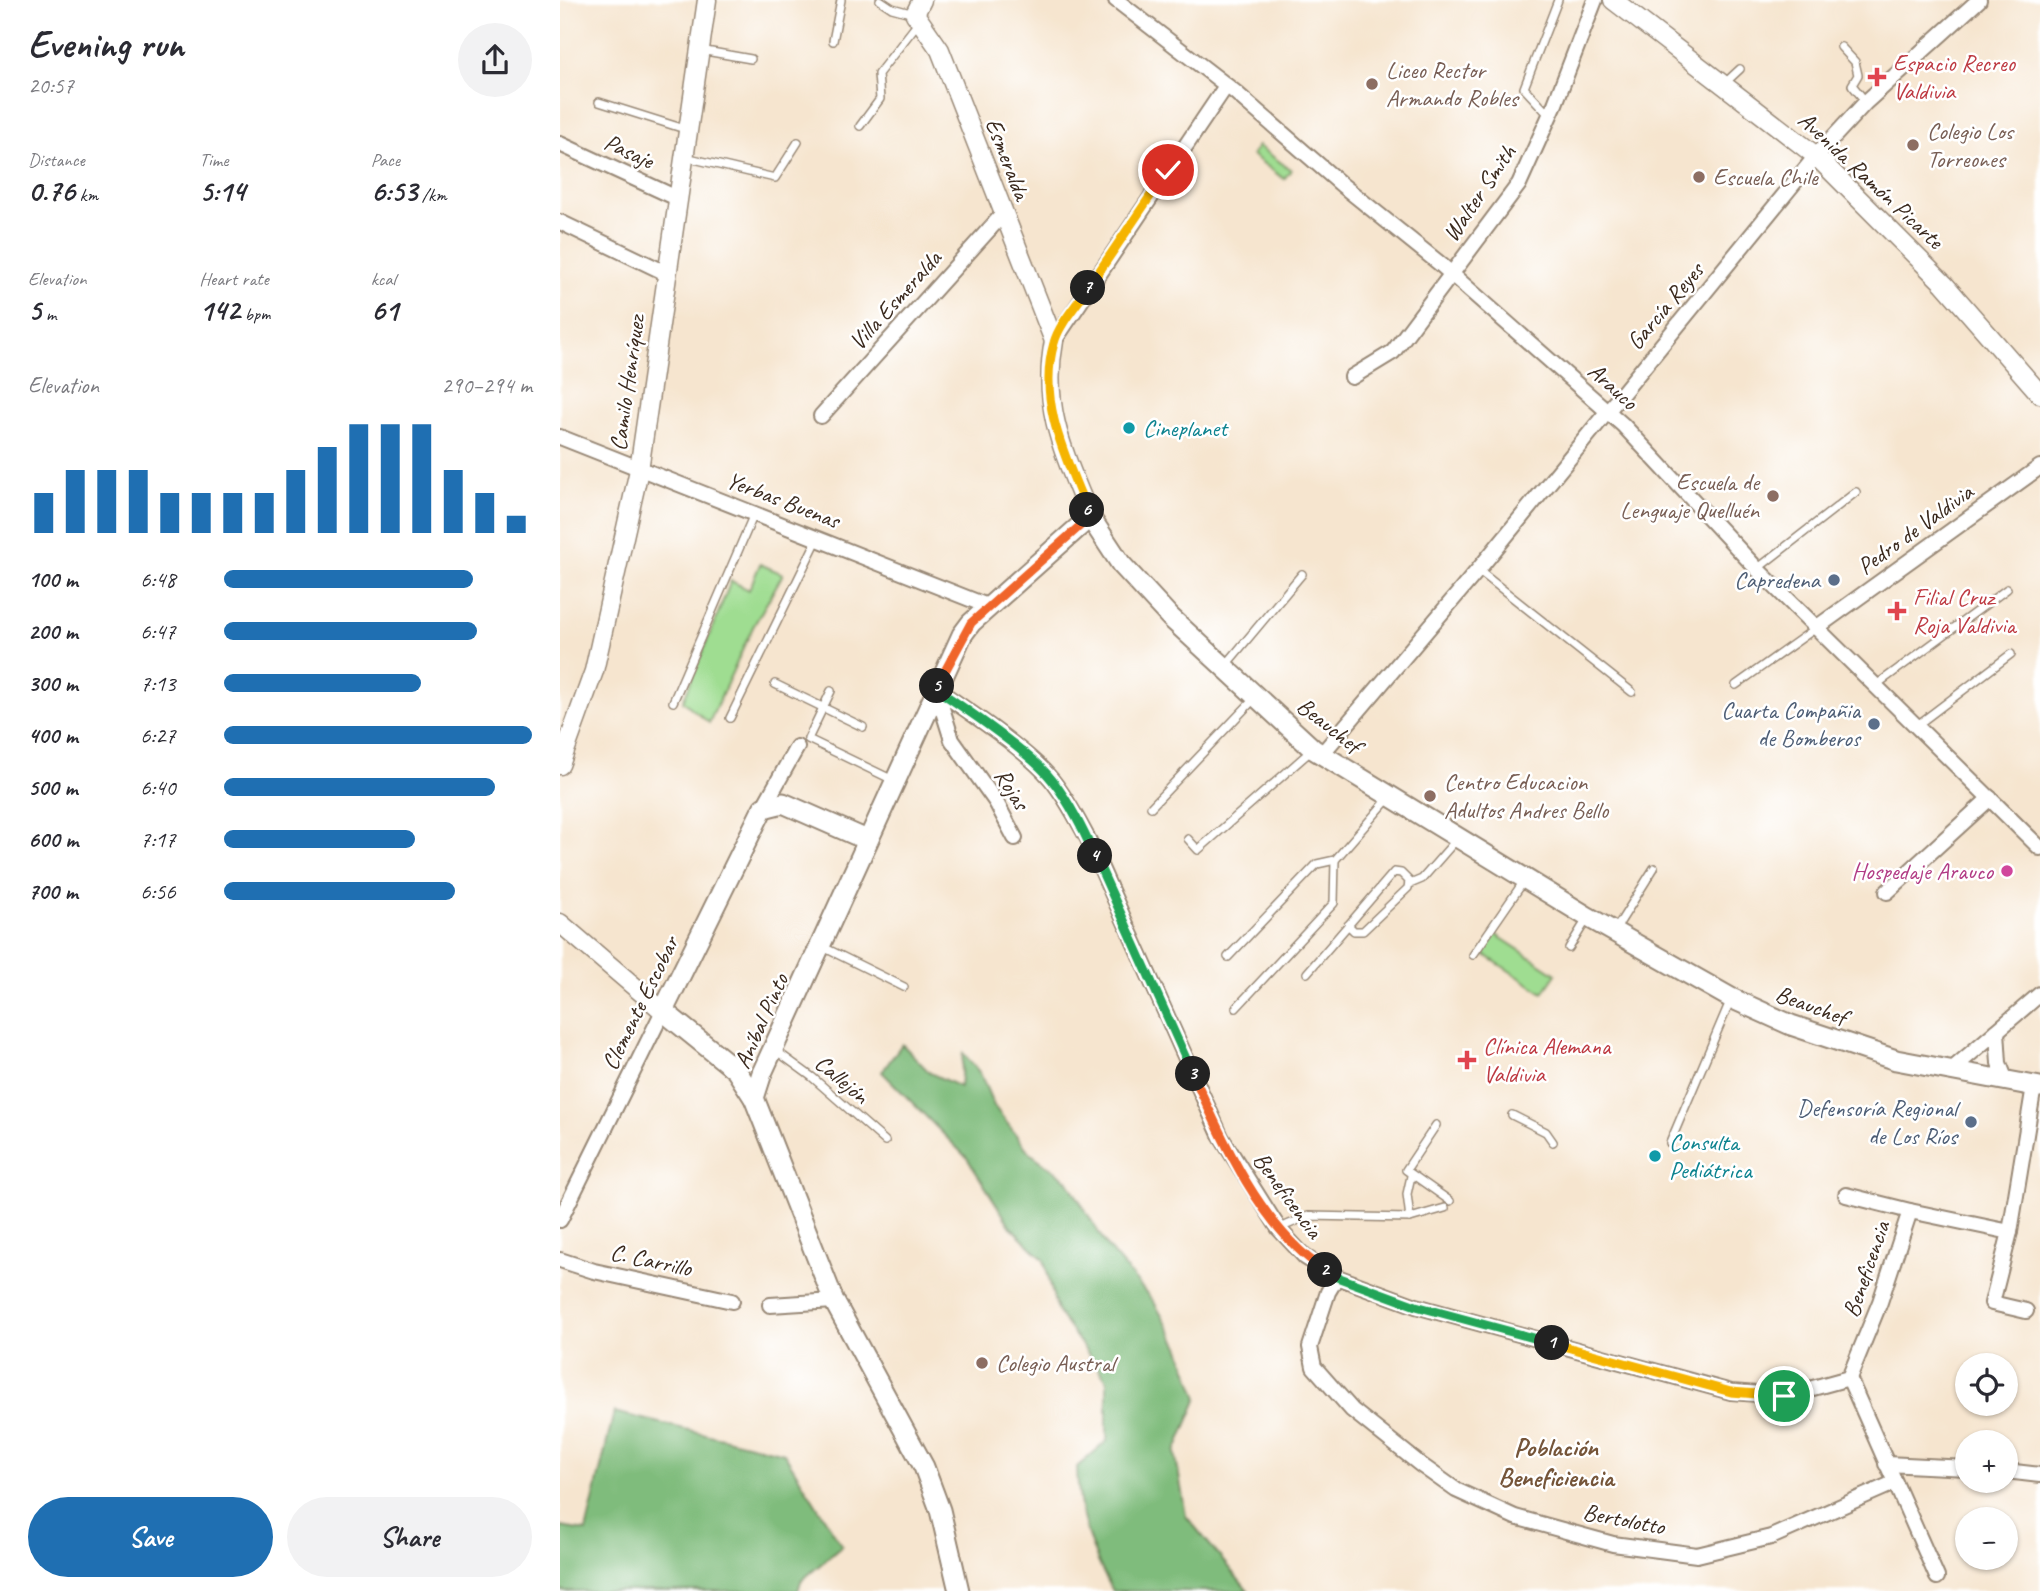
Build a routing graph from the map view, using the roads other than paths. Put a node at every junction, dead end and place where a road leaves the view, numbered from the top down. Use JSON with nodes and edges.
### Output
{"nodes":[{"id":1,"x":707,"y":0,"type":"edge"},
{"id":2,"x":841,"y":0,"type":"edge"},
{"id":3,"x":880,"y":0,"type":"edge"},
{"id":4,"x":1116,"y":0,"type":"edge"},
{"id":5,"x":1558,"y":0,"type":"edge"},
{"id":6,"x":1595,"y":0,"type":"edge"},
{"id":7,"x":1613,"y":0,"type":"edge"},
{"id":8,"x":1979,"y":0,"type":"edge"},
{"id":9,"x":918,"y":12,"type":"edge"},
{"id":10,"x":833,"y":41,"type":"dead end"},
{"id":11,"x":1841,"y":47,"type":"dead end"},
{"id":12,"x":700,"y":50,"type":"junction"},
{"id":13,"x":751,"y":59,"type":"dead end"},
{"id":14,"x":1740,"y":69,"type":"dead end"},
{"id":15,"x":1723,"y":84,"type":"junction"},
{"id":16,"x":1226,"y":86,"type":"junction"},
{"id":17,"x":599,"y":102,"type":"dead end"},
{"id":18,"x":1866,"y":102,"type":"junction"},
{"id":19,"x":1550,"y":116,"type":"junction"},
{"id":20,"x":860,"y":126,"type":"dead end"},
{"id":21,"x":688,"y":130,"type":"junction"},
{"id":22,"x":798,"y":142,"type":"dead end"},
{"id":23,"x":560,"y":144,"type":"edge"},
{"id":24,"x":1816,"y":156,"type":"junction"},
{"id":25,"x":684,"y":157,"type":"junction"},
{"id":26,"x":679,"y":199,"type":"junction"},
{"id":27,"x":1003,"y":214,"type":"junction"},
{"id":28,"x":560,"y":222,"type":"edge"},
{"id":29,"x":1451,"y":273,"type":"junction"},
{"id":30,"x":668,"y":274,"type":"junction"},
{"id":31,"x":1054,"y":341,"type":"junction"},
{"id":32,"x":1353,"y":377,"type":"dead end"},
{"id":33,"x":2040,"y":394,"type":"edge"},
{"id":34,"x":1606,"y":410,"type":"junction"},
{"id":35,"x":821,"y":416,"type":"dead end"},
{"id":36,"x":560,"y":437,"type":"edge"},
{"id":37,"x":2040,"y":467,"type":"edge"},
{"id":38,"x":639,"y":470,"type":"junction"},
{"id":39,"x":1856,"y":492,"type":"dead end"},
{"id":40,"x":754,"y":513,"type":"junction"},
{"id":41,"x":1090,"y":517,"type":"junction"},
{"id":42,"x":818,"y":537,"type":"junction"},
{"id":43,"x":1756,"y":569,"type":"junction"},
{"id":44,"x":1478,"y":570,"type":"junction"},
{"id":45,"x":1302,"y":574,"type":"dead end"},
{"id":46,"x":2007,"y":589,"type":"dead end"},
{"id":47,"x":990,"y":607,"type":"junction"},
{"id":48,"x":1816,"y":628,"type":"junction"},
{"id":49,"x":2011,"y":654,"type":"dead end"},
{"id":50,"x":1225,"y":666,"type":"junction"},
{"id":51,"x":775,"y":684,"type":"dead end"},
{"id":52,"x":1736,"y":685,"type":"dead end"},
{"id":53,"x":1875,"y":686,"type":"junction"},
{"id":54,"x":936,"y":689,"type":"junction"},
{"id":55,"x":831,"y":691,"type":"dead end"},
{"id":56,"x":1632,"y":692,"type":"dead end"},
{"id":57,"x":1256,"y":697,"type":"junction"},
{"id":58,"x":673,"y":702,"type":"dead end"},
{"id":59,"x":823,"y":707,"type":"junction"},
{"id":60,"x":730,"y":718,"type":"dead end"},
{"id":61,"x":1916,"y":726,"type":"junction"},
{"id":62,"x":863,"y":727,"type":"dead end"},
{"id":63,"x":797,"y":747,"type":"dead end"},
{"id":64,"x":1317,"y":752,"type":"junction"},
{"id":65,"x":560,"y":765,"type":"edge"},
{"id":66,"x":894,"y":780,"type":"junction"},
{"id":67,"x":1390,"y":797,"type":"junction"},
{"id":68,"x":1990,"y":798,"type":"junction"},
{"id":69,"x":1151,"y":807,"type":"dead end"},
{"id":70,"x":763,"y":808,"type":"junction"},
{"id":71,"x":1015,"y":838,"type":"dead end"},
{"id":72,"x":1457,"y":838,"type":"junction"},
{"id":73,"x":1188,"y":839,"type":"dead end"},
{"id":74,"x":867,"y":840,"type":"junction"},
{"id":75,"x":2038,"y":841,"type":"edge"},
{"id":76,"x":1335,"y":860,"type":"junction"},
{"id":77,"x":1654,"y":868,"type":"dead end"},
{"id":78,"x":1525,"y":879,"type":"junction"},
{"id":79,"x":1410,"y":884,"type":"junction"},
{"id":80,"x":1887,"y":892,"type":"dead end"},
{"id":81,"x":1588,"y":917,"type":"junction"},
{"id":82,"x":560,"y":923,"type":"edge"},
{"id":83,"x":1348,"y":926,"type":"junction"},
{"id":84,"x":1614,"y":932,"type":"junction"},
{"id":85,"x":821,"y":947,"type":"junction"},
{"id":86,"x":1569,"y":948,"type":"dead end"},
{"id":87,"x":1473,"y":955,"type":"dead end"},
{"id":88,"x":1228,"y":957,"type":"dead end"},
{"id":89,"x":1307,"y":973,"type":"dead end"},
{"id":90,"x":904,"y":987,"type":"dead end"},
{"id":91,"x":2040,"y":994,"type":"edge"},
{"id":92,"x":1731,"y":998,"type":"junction"},
{"id":93,"x":1236,"y":1008,"type":"dead end"},
{"id":94,"x":663,"y":1011,"type":"junction"},
{"id":95,"x":1997,"y":1031,"type":"junction"},
{"id":96,"x":773,"y":1049,"type":"junction"},
{"id":97,"x":1948,"y":1072,"type":"junction"},
{"id":98,"x":2006,"y":1081,"type":"junction"},
{"id":99,"x":2037,"y":1086,"type":"edge"},
{"id":100,"x":754,"y":1098,"type":"junction"},
{"id":101,"x":1512,"y":1115,"type":"dead end"},
{"id":102,"x":1436,"y":1125,"type":"dead end"},
{"id":103,"x":885,"y":1141,"type":"dead end"},
{"id":104,"x":1553,"y":1142,"type":"dead end"},
{"id":105,"x":1670,"y":1143,"type":"dead end"},
{"id":106,"x":1411,"y":1176,"type":"junction"},
{"id":107,"x":1846,"y":1195,"type":"dead end"},
{"id":108,"x":1450,"y":1201,"type":"dead end"},
{"id":109,"x":1445,"y":1208,"type":"dead end"},
{"id":110,"x":1910,"y":1211,"type":"junction"},
{"id":111,"x":1410,"y":1218,"type":"junction"},
{"id":112,"x":560,"y":1220,"type":"edge"},
{"id":113,"x":1279,"y":1229,"type":"junction"},
{"id":114,"x":2010,"y":1232,"type":"junction"},
{"id":115,"x":560,"y":1260,"type":"edge"},
{"id":116,"x":1337,"y":1277,"type":"junction"},
{"id":117,"x":732,"y":1301,"type":"dead end"},
{"id":118,"x":834,"y":1301,"type":"junction"},
{"id":119,"x":770,"y":1305,"type":"dead end"},
{"id":120,"x":2026,"y":1311,"type":"dead end"},
{"id":121,"x":1849,"y":1378,"type":"junction"},
{"id":122,"x":1886,"y":1464,"type":"junction"},
{"id":123,"x":1955,"y":1467,"type":"edge"},
{"id":124,"x":2018,"y":1472,"type":"edge"},
{"id":125,"x":2040,"y":1475,"type":"edge"},
{"id":126,"x":1894,"y":1483,"type":"junction"},
{"id":127,"x":1937,"y":1577,"type":"dead end"},
{"id":128,"x":959,"y":1591,"type":"edge"}],
"edges":[{"from":1,"to":12,"type":"street","name":"Camilo Henríquez"},
{"from":2,"to":10,"type":"lane"},
{"from":3,"to":9,"type":"lane"},
{"from":4,"to":16,"type":"street","name":"Arauco"},
{"from":5,"to":19,"type":"lane"},
{"from":6,"to":19,"type":"street","name":"Walter Smith"},
{"from":7,"to":15,"type":"street","name":"Avenida Ramón Picarte"},
{"from":8,"to":18,"type":"street","name":"García Reyes"},
{"from":9,"to":20,"type":"lane"},
{"from":9,"to":27,"type":"street","name":"Esmeralda"},
{"from":11,"to":18,"type":"lane"},
{"from":12,"to":13,"type":"lane"},
{"from":12,"to":21,"type":"street","name":"Camilo Henríquez"},
{"from":14,"to":15,"type":"lane"},
{"from":15,"to":24,"type":"street","name":"Avenida Ramón Picarte"},
{"from":16,"to":29,"type":"street","name":"Arauco"},
{"from":16,"to":31,"type":"street","name":"Beauchef"},
{"from":17,"to":21,"type":"lane"},
{"from":18,"to":24,"type":"street","name":"García Reyes"},
{"from":19,"to":29,"type":"street","name":"Walter Smith"},
{"from":21,"to":25,"type":"street","name":"Camilo Henríquez"},
{"from":22,"to":25,"type":"lane"},
{"from":23,"to":26,"type":"street","name":"Pasaje"},
{"from":24,"to":33,"type":"street","name":"Avenida Ramón Picarte"},
{"from":24,"to":34,"type":"street","name":"García Reyes"},
{"from":25,"to":26,"type":"street","name":"Camilo Henríquez"},
{"from":26,"to":30,"type":"street","name":"Camilo Henríquez"},
{"from":27,"to":31,"type":"street","name":"Esmeralda"},
{"from":27,"to":35,"type":"street","name":"Villa Esmeralda"},
{"from":28,"to":30,"type":"street"},
{"from":29,"to":32,"type":"street","name":"Walter Smith"},
{"from":29,"to":34,"type":"street","name":"Arauco"},
{"from":30,"to":38,"type":"street","name":"Camilo Henríquez"},
{"from":31,"to":41,"type":"street","name":"Beauchef"},
{"from":34,"to":43,"type":"street","name":"Arauco"},
{"from":34,"to":44,"type":"street","name":"García Reyes"},
{"from":36,"to":38,"type":"street","name":"Yerbas Buenas"},
{"from":37,"to":48,"type":"street","name":"Pedro de Valdivia"},
{"from":38,"to":40,"type":"street","name":"Yerbas Buenas"},
{"from":38,"to":65,"type":"street","name":"Camilo Henríquez"},
{"from":39,"to":43,"type":"lane"},
{"from":40,"to":42,"type":"street","name":"Yerbas Buenas"},
{"from":40,"to":58,"type":"lane"},
{"from":41,"to":47,"type":"main road","name":"Aníbal Pinto"},
{"from":41,"to":50,"type":"main road","name":"Beauchef"},
{"from":42,"to":47,"type":"street","name":"Yerbas Buenas"},
{"from":42,"to":60,"type":"lane"},
{"from":43,"to":48,"type":"street","name":"Arauco"},
{"from":44,"to":56,"type":"lane"},
{"from":44,"to":64,"type":"street","name":"García Reyes"},
{"from":45,"to":50,"type":"lane"},
{"from":46,"to":53,"type":"lane"},
{"from":47,"to":54,"type":"main road","name":"Aníbal Pinto"},
{"from":48,"to":52,"type":"lane"},
{"from":48,"to":53,"type":"street","name":"Arauco"},
{"from":49,"to":61,"type":"lane"},
{"from":50,"to":57,"type":"main road","name":"Beauchef"},
{"from":51,"to":59,"type":"lane"},
{"from":53,"to":61,"type":"street","name":"Arauco"},
{"from":54,"to":66,"type":"main road","name":"Aníbal Pinto"},
{"from":54,"to":71,"type":"street","name":"Rojas"},
{"from":54,"to":113,"type":"street","name":"Beneficencia"},
{"from":55,"to":59,"type":"lane"},
{"from":57,"to":64,"type":"main road","name":"Beauchef"},
{"from":57,"to":69,"type":"lane"},
{"from":59,"to":62,"type":"lane"},
{"from":59,"to":66,"type":"lane"},
{"from":61,"to":68,"type":"street","name":"Arauco"},
{"from":63,"to":70,"type":"street","name":"Clemente Escobar"},
{"from":64,"to":67,"type":"main road","name":"Beauchef"},
{"from":64,"to":73,"type":"lane"},
{"from":66,"to":74,"type":"main road","name":"Aníbal Pinto"},
{"from":67,"to":72,"type":"main road","name":"Beauchef"},
{"from":67,"to":76,"type":"lane"},
{"from":68,"to":75,"type":"street","name":"Arauco"},
{"from":68,"to":80,"type":"street"},
{"from":70,"to":74,"type":"main road"},
{"from":70,"to":94,"type":"main road","name":"Clemente Escobar"},
{"from":72,"to":78,"type":"main road","name":"Beauchef"},
{"from":72,"to":79,"type":"lane"},
{"from":74,"to":85,"type":"main road","name":"Aníbal Pinto"},
{"from":76,"to":88,"type":"lane"},
{"from":76,"to":93,"type":"lane"},
{"from":77,"to":84,"type":"lane"},
{"from":78,"to":81,"type":"main road","name":"Beauchef"},
{"from":78,"to":87,"type":"lane"},
{"from":79,"to":83,"type":"lane"},
{"from":79,"to":83,"type":"lane"},
{"from":81,"to":84,"type":"main road","name":"Beauchef"},
{"from":81,"to":86,"type":"lane"},
{"from":82,"to":94,"type":"street"},
{"from":83,"to":89,"type":"lane"},
{"from":84,"to":92,"type":"main road","name":"Beauchef"},
{"from":85,"to":90,"type":"lane"},
{"from":85,"to":96,"type":"main road","name":"Aníbal Pinto"},
{"from":91,"to":95,"type":"street"},
{"from":92,"to":97,"type":"main road","name":"Beauchef"},
{"from":92,"to":105,"type":"lane"},
{"from":94,"to":100,"type":"main road"},
{"from":94,"to":112,"type":"street","name":"Clemente Escobar"},
{"from":95,"to":97,"type":"street"},
{"from":95,"to":98,"type":"street"},
{"from":96,"to":100,"type":"main road","name":"Aníbal Pinto"},
{"from":96,"to":103,"type":"lane","name":"Callejón"},
{"from":97,"to":98,"type":"main road","name":"Beauchef"},
{"from":98,"to":99,"type":"main road","name":"Beauchef"},
{"from":99,"to":114,"type":"street"},
{"from":100,"to":118,"type":"main road","name":"Aníbal Pinto"},
{"from":101,"to":104,"type":"lane"},
{"from":102,"to":106,"type":"lane"},
{"from":106,"to":108,"type":"lane"},
{"from":106,"to":111,"type":"lane"},
{"from":107,"to":110,"type":"street"},
{"from":109,"to":111,"type":"lane"},
{"from":110,"to":114,"type":"street","name":"Beneficencia"},
{"from":110,"to":121,"type":"street","name":"Beneficencia"},
{"from":111,"to":113,"type":"lane"},
{"from":113,"to":116,"type":"street","name":"Beneficencia"},
{"from":114,"to":120,"type":"street"},
{"from":115,"to":117,"type":"street","name":"C. Carrillo"},
{"from":116,"to":121,"type":"street","name":"Beneficencia"},
{"from":116,"to":126,"type":"street","name":"Bertolotto"},
{"from":118,"to":119,"type":"street"},
{"from":118,"to":128,"type":"main road","name":"Aníbal Pinto"},
{"from":121,"to":122,"type":"street"},
{"from":122,"to":123,"type":"street"},
{"from":122,"to":126,"type":"street"},
{"from":124,"to":125,"type":"street"},
{"from":126,"to":127,"type":"street"}]}
